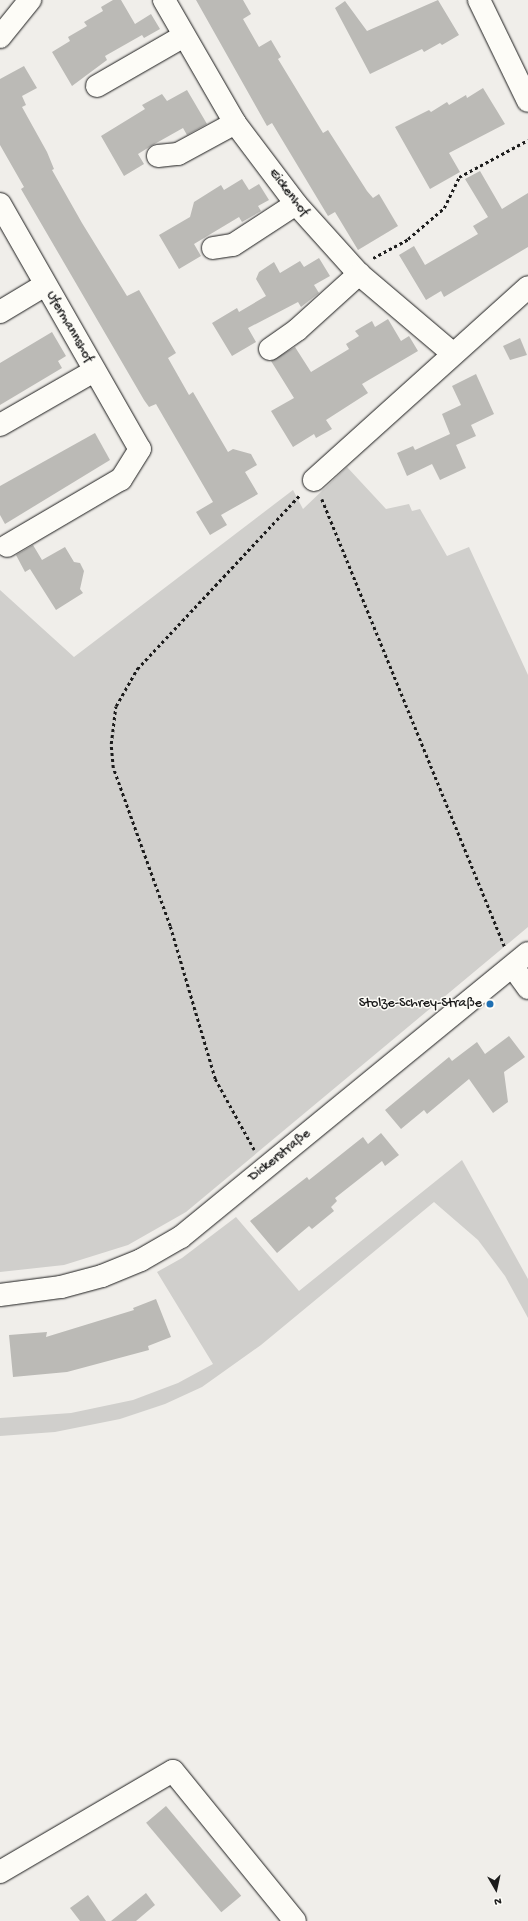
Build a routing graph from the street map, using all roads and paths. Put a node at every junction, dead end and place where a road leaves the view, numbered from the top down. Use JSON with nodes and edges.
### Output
{"nodes":[{"id":1,"x":30,"y":0,"type":"edge"},
{"id":2,"x":164,"y":0,"type":"edge"},
{"id":3,"x":479,"y":0,"type":"edge"},
{"id":4,"x":184,"y":36,"type":"junction"},
{"id":5,"x":0,"y":37,"type":"edge"},
{"id":6,"x":97,"y":86,"type":"dead end"},
{"id":7,"x":528,"y":101,"type":"edge"},
{"id":8,"x":235,"y":123,"type":"junction"},
{"id":9,"x":528,"y":140,"type":"edge"},
{"id":10,"x":158,"y":156,"type":"dead end"},
{"id":11,"x":0,"y":204,"type":"edge"},
{"id":12,"x":296,"y":204,"type":"junction"},
{"id":13,"x":213,"y":248,"type":"dead end"},
{"id":14,"x":357,"y":271,"type":"junction"},
{"id":15,"x":44,"y":285,"type":"junction"},
{"id":16,"x":528,"y":287,"type":"edge"},
{"id":17,"x":0,"y":312,"type":"edge"},
{"id":18,"x":270,"y":349,"type":"dead end"},
{"id":19,"x":452,"y":353,"type":"junction"},
{"id":20,"x":94,"y":371,"type":"junction"},
{"id":21,"x":0,"y":425,"type":"edge"},
{"id":22,"x":314,"y":480,"type":"junction"},
{"id":23,"x":7,"y":546,"type":"dead end"},
{"id":24,"x":520,"y":960,"type":"edge"},
{"id":25,"x":528,"y":988,"type":"edge"},
{"id":26,"x":263,"y":1168,"type":"junction"},
{"id":27,"x":0,"y":1295,"type":"edge"},
{"id":28,"x":0,"y":1872,"type":"edge"},
{"id":29,"x":295,"y":1921,"type":"edge"}],
"edges":[{"from":1,"to":5,"type":"street"},
{"from":2,"to":4,"type":"street","name":"Eickenhof"},
{"from":3,"to":7,"type":"street"},
{"from":4,"to":6,"type":"street"},
{"from":4,"to":8,"type":"street","name":"Eickenhof"},
{"from":8,"to":10,"type":"street"},
{"from":8,"to":12,"type":"street","name":"Eickenhof"},
{"from":9,"to":14,"type":"path"},
{"from":11,"to":15,"type":"street","name":"Ufermannshof"},
{"from":12,"to":13,"type":"street"},
{"from":12,"to":14,"type":"street","name":"Eickenhof"},
{"from":14,"to":18,"type":"street"},
{"from":14,"to":19,"type":"street","name":"Eickenhof"},
{"from":15,"to":17,"type":"street"},
{"from":15,"to":20,"type":"street","name":"Ufermannshof"},
{"from":16,"to":19,"type":"street"},
{"from":19,"to":22,"type":"street"},
{"from":20,"to":21,"type":"street"},
{"from":20,"to":23,"type":"street","name":"Ufermannshof"},
{"from":22,"to":24,"type":"path"},
{"from":22,"to":26,"type":"path"},
{"from":24,"to":25,"type":"street"},
{"from":24,"to":26,"type":"street","name":"Dickerstraße"},
{"from":26,"to":27,"type":"street","name":"Dickerstraße"},
{"from":28,"to":29,"type":"street"}]}
